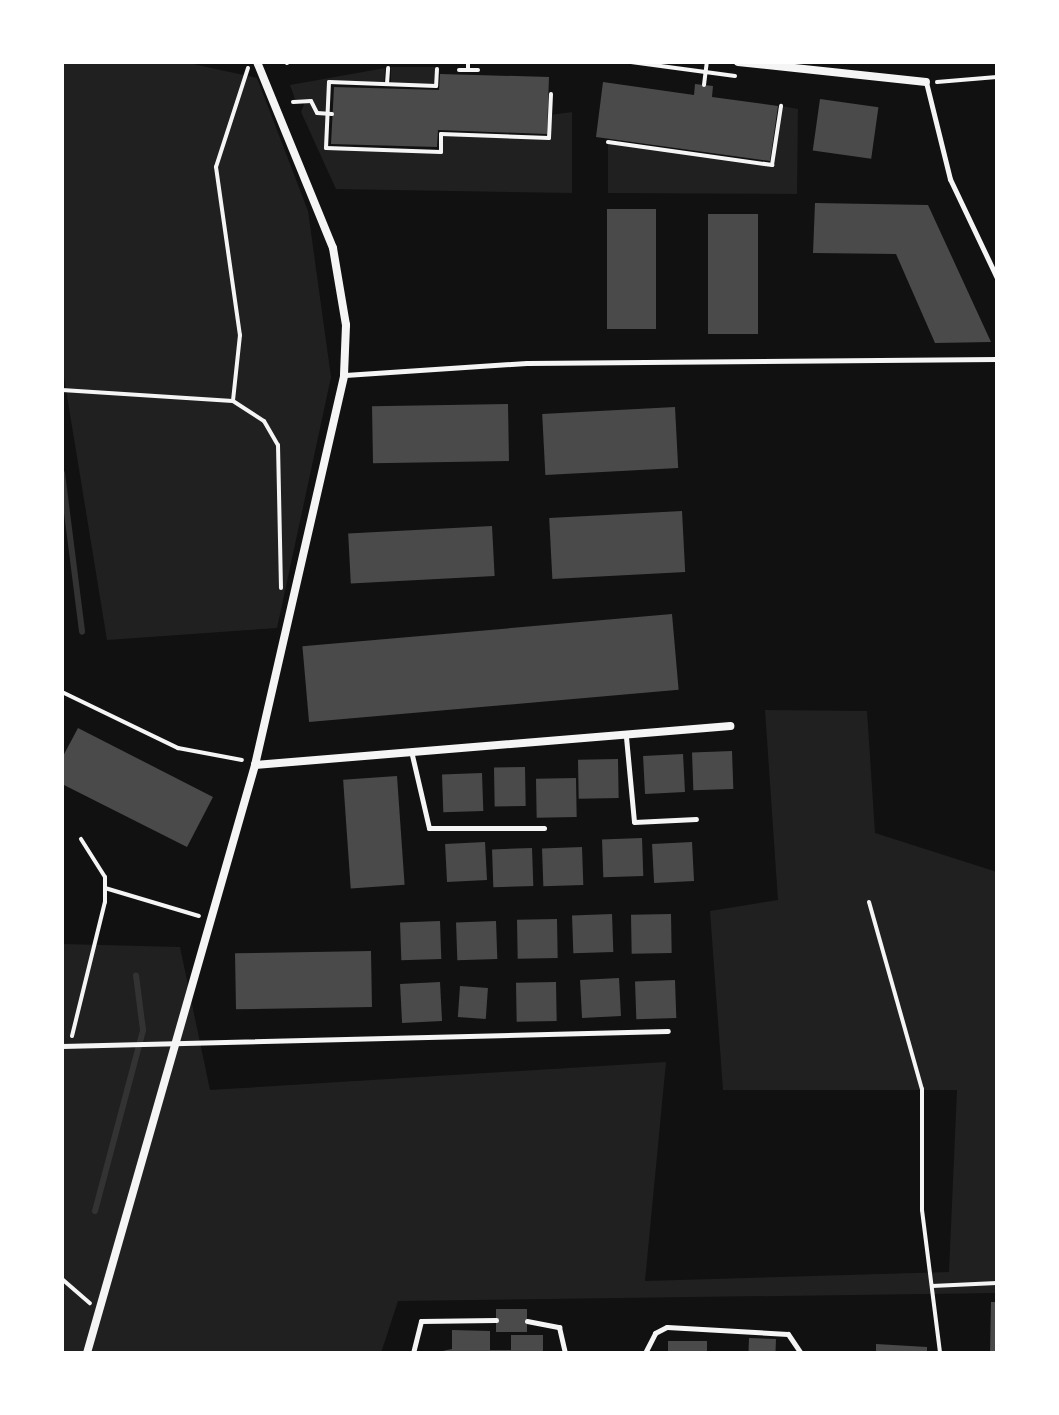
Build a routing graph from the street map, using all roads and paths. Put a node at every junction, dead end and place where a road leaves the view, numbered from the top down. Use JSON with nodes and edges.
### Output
{"nodes":[{"id":1,"x":256,"y":62,"type":"edge"},
{"id":2,"x":468,"y":62,"type":"edge"},
{"id":3,"x":631,"y":62,"type":"edge"},
{"id":4,"x":707,"y":62,"type":"edge"},
{"id":5,"x":738,"y":62,"type":"edge"},
{"id":6,"x":388,"y":68,"type":"dead end"},
{"id":7,"x":437,"y":69,"type":"dead end"},
{"id":8,"x":459,"y":70,"type":"dead end"},
{"id":9,"x":706,"y":72,"type":"junction"},
{"id":10,"x":997,"y":77,"type":"edge"},
{"id":11,"x":744,"y":78,"type":"dead end"},
{"id":12,"x":926,"y":82,"type":"junction"},
{"id":13,"x":704,"y":85,"type":"dead end"},
{"id":14,"x":388,"y":86,"type":"junction"},
{"id":15,"x":551,"y":94,"type":"dead end"},
{"id":16,"x":293,"y":102,"type":"dead end"},
{"id":17,"x":781,"y":106,"type":"dead end"},
{"id":18,"x":330,"y":114,"type":"junction"},
{"id":19,"x":608,"y":142,"type":"dead end"},
{"id":20,"x":997,"y":278,"type":"edge"},
{"id":21,"x":997,"y":359,"type":"edge"},
{"id":22,"x":344,"y":375,"type":"junction"},
{"id":23,"x":65,"y":389,"type":"edge"},
{"id":24,"x":233,"y":401,"type":"junction"},
{"id":25,"x":281,"y":595,"type":"dead end"},
{"id":26,"x":62,"y":692,"type":"edge"},
{"id":27,"x":730,"y":726,"type":"dead end"},
{"id":28,"x":626,"y":737,"type":"junction"},
{"id":29,"x":412,"y":755,"type":"junction"},
{"id":30,"x":255,"y":765,"type":"junction"},
{"id":31,"x":696,"y":819,"type":"dead end"},
{"id":32,"x":544,"y":828,"type":"dead end"},
{"id":33,"x":81,"y":839,"type":"dead end"},
{"id":34,"x":105,"y":888,"type":"junction"},
{"id":35,"x":869,"y":902,"type":"dead end"},
{"id":36,"x":212,"y":920,"type":"junction"},
{"id":37,"x":668,"y":1031,"type":"dead end"},
{"id":38,"x":66,"y":1046,"type":"edge"},
{"id":39,"x":177,"y":1048,"type":"junction"},
{"id":40,"x":62,"y":1279,"type":"edge"},
{"id":41,"x":997,"y":1283,"type":"edge"},
{"id":42,"x":932,"y":1286,"type":"junction"},
{"id":43,"x":99,"y":1308,"type":"junction"},
{"id":44,"x":496,"y":1320,"type":"dead end"},
{"id":45,"x":527,"y":1321,"type":"dead end"},
{"id":46,"x":87,"y":1353,"type":"edge"},
{"id":47,"x":413,"y":1353,"type":"edge"},
{"id":48,"x":565,"y":1353,"type":"edge"},
{"id":49,"x":645,"y":1353,"type":"edge"},
{"id":50,"x":801,"y":1353,"type":"edge"},
{"id":51,"x":940,"y":1353,"type":"edge"}],
"edges":[{"from":1,"to":22,"type":"street"},
{"from":1,"to":24,"type":"path"},
{"from":2,"to":8,"type":"path"},
{"from":3,"to":9,"type":"path"},
{"from":4,"to":9,"type":"path"},
{"from":5,"to":12,"type":"street"},
{"from":6,"to":14,"type":"path"},
{"from":7,"to":14,"type":"path"},
{"from":9,"to":11,"type":"path"},
{"from":9,"to":13,"type":"path"},
{"from":10,"to":12,"type":"path"},
{"from":12,"to":20,"type":"lane"},
{"from":14,"to":18,"type":"path"},
{"from":15,"to":18,"type":"path"},
{"from":16,"to":18,"type":"path"},
{"from":17,"to":19,"type":"path"},
{"from":21,"to":22,"type":"lane"},
{"from":22,"to":30,"type":"street"},
{"from":23,"to":24,"type":"path"},
{"from":24,"to":25,"type":"path"},
{"from":26,"to":30,"type":"path"},
{"from":27,"to":28,"type":"street"},
{"from":28,"to":29,"type":"street"},
{"from":28,"to":31,"type":"lane"},
{"from":29,"to":30,"type":"street"},
{"from":29,"to":32,"type":"lane"},
{"from":30,"to":36,"type":"street"},
{"from":33,"to":34,"type":"path"},
{"from":34,"to":36,"type":"path"},
{"from":34,"to":38,"type":"path"},
{"from":35,"to":42,"type":"path"},
{"from":36,"to":39,"type":"street"},
{"from":37,"to":39,"type":"lane"},
{"from":38,"to":39,"type":"lane"},
{"from":39,"to":43,"type":"street"},
{"from":40,"to":43,"type":"path"},
{"from":41,"to":42,"type":"path"},
{"from":42,"to":51,"type":"path"},
{"from":43,"to":46,"type":"street"},
{"from":44,"to":47,"type":"lane"},
{"from":45,"to":48,"type":"lane"},
{"from":49,"to":50,"type":"lane"}]}
